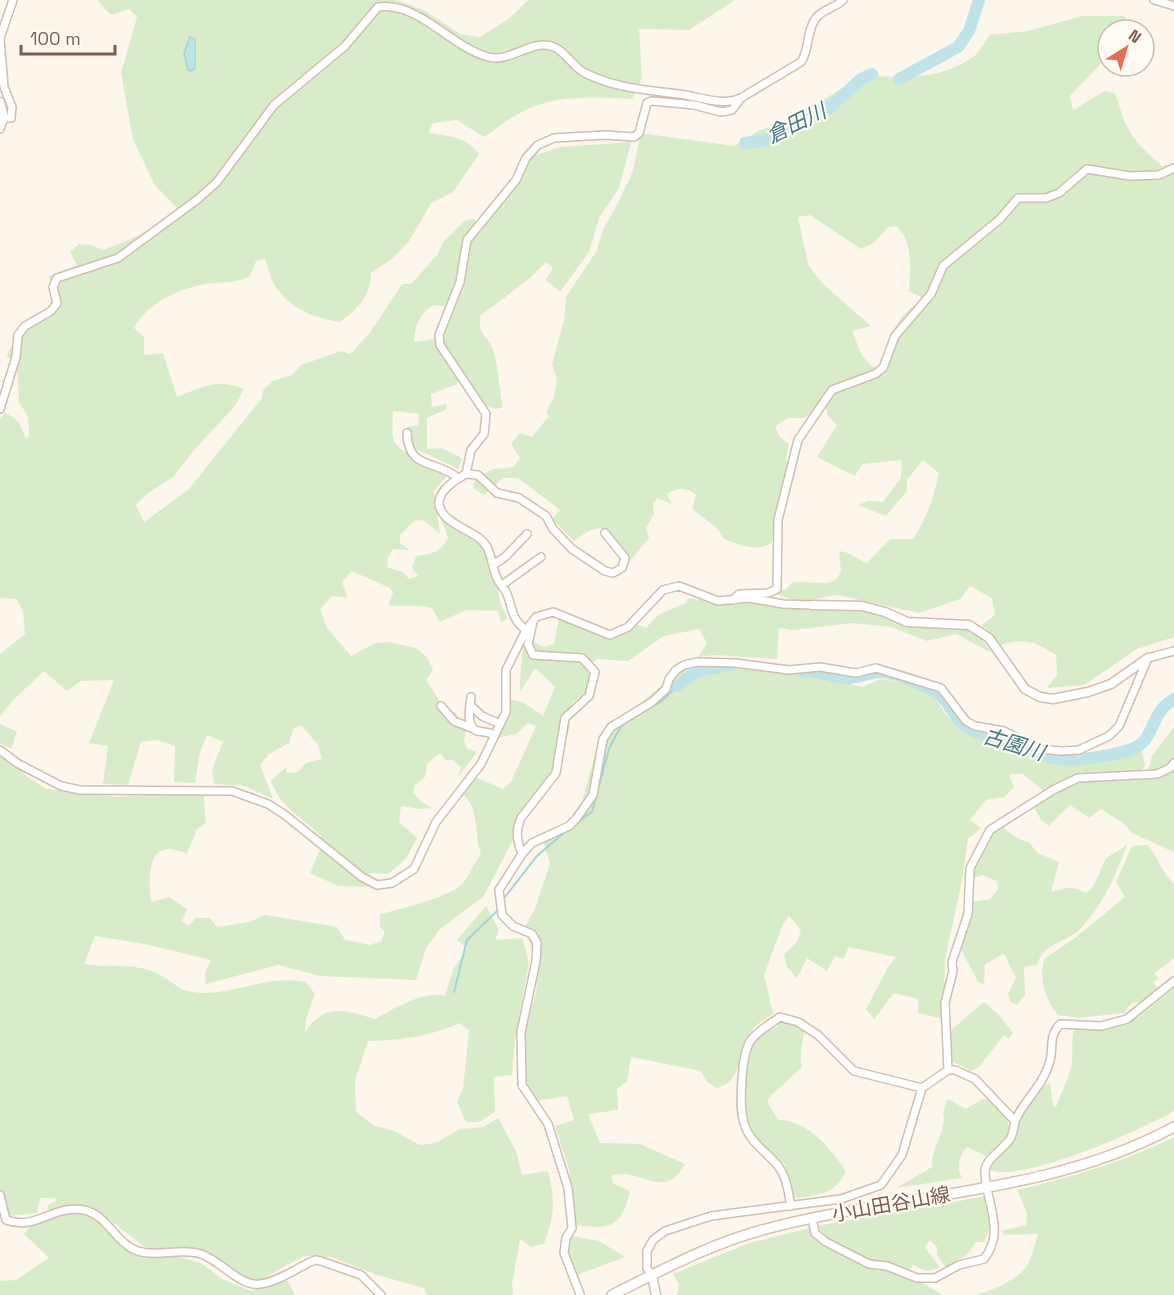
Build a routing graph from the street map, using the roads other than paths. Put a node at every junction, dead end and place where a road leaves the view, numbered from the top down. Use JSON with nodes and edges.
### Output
{"nodes":[{"id":1,"x":13,"y":0,"type":"edge"},
{"id":2,"x":843,"y":0,"type":"edge"},
{"id":3,"x":1154,"y":0,"type":"edge"},
{"id":4,"x":1174,"y":6,"type":"edge"},
{"id":5,"x":741,"y":98,"type":"junction"},
{"id":6,"x":0,"y":102,"type":"edge"},
{"id":7,"x":4,"y":118,"type":"junction"},
{"id":8,"x":0,"y":129,"type":"edge"},
{"id":9,"x":1174,"y":168,"type":"edge"},
{"id":10,"x":0,"y":387,"type":"edge"},
{"id":11,"x":3,"y":399,"type":"junction"},
{"id":12,"x":0,"y":409,"type":"edge"},
{"id":13,"x":407,"y":433,"type":"dead end"},
{"id":14,"x":466,"y":474,"type":"junction"},
{"id":15,"x":458,"y":478,"type":"junction"},
{"id":16,"x":605,"y":533,"type":"dead end"},
{"id":17,"x":527,"y":534,"type":"dead end"},
{"id":18,"x":541,"y":557,"type":"dead end"},
{"id":19,"x":493,"y":565,"type":"junction"},
{"id":20,"x":502,"y":585,"type":"junction"},
{"id":21,"x":733,"y":600,"type":"junction"},
{"id":22,"x":812,"y":605,"type":"joint"},
{"id":23,"x":534,"y":620,"type":"junction"},
{"id":24,"x":526,"y":630,"type":"junction"},
{"id":25,"x":1174,"y":651,"type":"edge"},
{"id":26,"x":1148,"y":658,"type":"junction"},
{"id":27,"x":471,"y":697,"type":"dead end"},
{"id":28,"x":470,"y":705,"type":"junction"},
{"id":29,"x":441,"y":706,"type":"dead end"},
{"id":30,"x":500,"y":724,"type":"junction"},
{"id":31,"x":474,"y":729,"type":"junction"},
{"id":32,"x":494,"y":735,"type":"junction"},
{"id":33,"x":0,"y":750,"type":"edge"},
{"id":34,"x":1174,"y":764,"type":"edge"},
{"id":35,"x":522,"y":854,"type":"junction"},
{"id":36,"x":1174,"y":981,"type":"edge"},
{"id":37,"x":948,"y":1070,"type":"junction"},
{"id":38,"x":922,"y":1088,"type":"junction"},
{"id":39,"x":1015,"y":1121,"type":"junction"},
{"id":40,"x":1174,"y":1127,"type":"edge"},
{"id":41,"x":988,"y":1187,"type":"junction"},
{"id":42,"x":0,"y":1195,"type":"edge"},
{"id":43,"x":790,"y":1206,"type":"junction"},
{"id":44,"x":812,"y":1218,"type":"junction"},
{"id":45,"x":652,"y":1275,"type":"junction"},
{"id":46,"x":580,"y":1294,"type":"edge"},
{"id":47,"x":381,"y":1295,"type":"edge"},
{"id":48,"x":612,"y":1295,"type":"edge"},
{"id":49,"x":656,"y":1295,"type":"edge"}],
"edges":[{"from":1,"to":7,"type":"street"},
{"from":2,"to":5,"type":"street"},
{"from":3,"to":4,"type":"street"},
{"from":5,"to":11,"type":"street"},
{"from":5,"to":14,"type":"street"},
{"from":6,"to":7,"type":"street"},
{"from":7,"to":8,"type":"street"},
{"from":9,"to":21,"type":"street"},
{"from":10,"to":11,"type":"street"},
{"from":11,"to":12,"type":"street"},
{"from":13,"to":15,"type":"street"},
{"from":14,"to":15,"type":"street"},
{"from":14,"to":16,"type":"street"},
{"from":15,"to":19,"type":"street"},
{"from":17,"to":19,"type":"street"},
{"from":18,"to":20,"type":"street"},
{"from":19,"to":20,"type":"street"},
{"from":20,"to":24,"type":"street"},
{"from":21,"to":22,"type":"street"},
{"from":21,"to":23,"type":"street"},
{"from":22,"to":26,"type":"street"},
{"from":23,"to":24,"type":"street"},
{"from":23,"to":35,"type":"street"},
{"from":24,"to":30,"type":"street"},
{"from":25,"to":26,"type":"street"},
{"from":26,"to":35,"type":"street"},
{"from":27,"to":28,"type":"street"},
{"from":28,"to":30,"type":"street"},
{"from":28,"to":31,"type":"street"},
{"from":29,"to":31,"type":"street"},
{"from":30,"to":32,"type":"street"},
{"from":31,"to":32,"type":"street"},
{"from":32,"to":33,"type":"street"},
{"from":34,"to":37,"type":"street"},
{"from":35,"to":46,"type":"street"},
{"from":36,"to":39,"type":"street"},
{"from":37,"to":38,"type":"street"},
{"from":37,"to":39,"type":"street"},
{"from":38,"to":43,"type":"street"},
{"from":38,"to":43,"type":"street"},
{"from":39,"to":41,"type":"street"},
{"from":40,"to":41,"type":"main road","name":"小山田谷山線"},
{"from":41,"to":44,"type":"main road","name":"小山田谷山線"},
{"from":41,"to":44,"type":"street"},
{"from":42,"to":47,"type":"street"},
{"from":43,"to":45,"type":"street"},
{"from":44,"to":45,"type":"main road","name":"小山田谷山線"},
{"from":45,"to":48,"type":"main road","name":"小山田谷山線"},
{"from":45,"to":49,"type":"street"}]}
